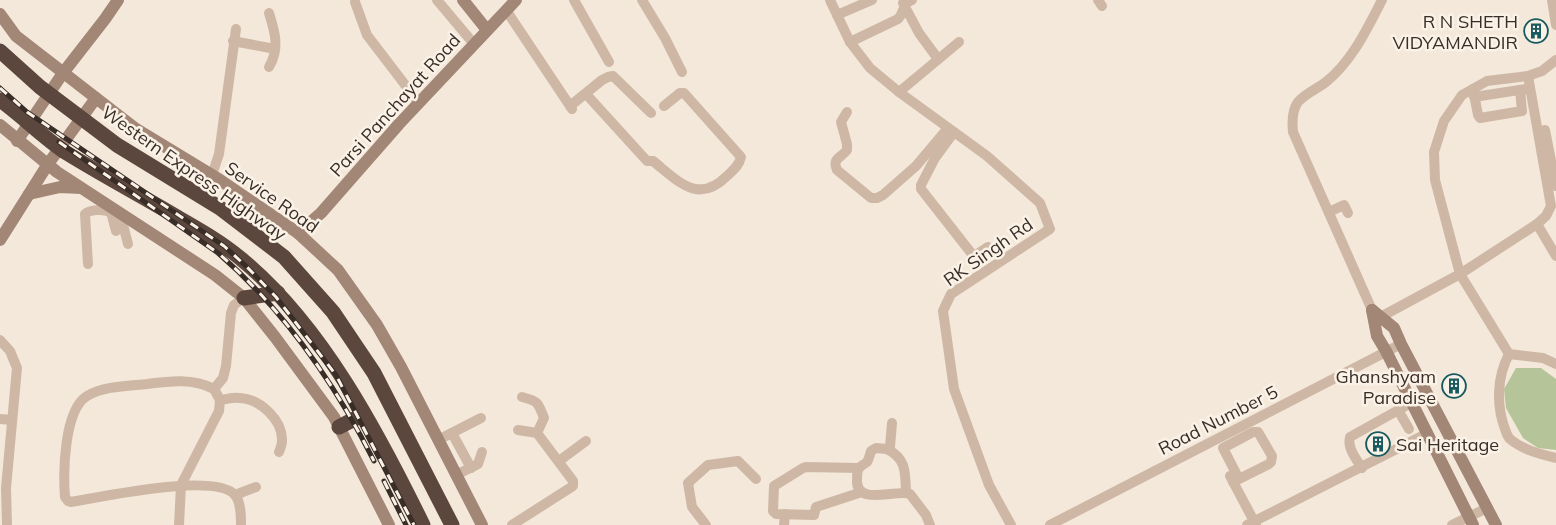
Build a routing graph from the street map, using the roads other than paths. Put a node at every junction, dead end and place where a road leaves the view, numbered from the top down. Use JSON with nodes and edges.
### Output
{"nodes":[{"id":1,"x":118,"y":0,"type":"edge"},
{"id":2,"x":437,"y":0,"type":"edge"},
{"id":3,"x":463,"y":0,"type":"edge"},
{"id":4,"x":516,"y":0,"type":"edge"},
{"id":5,"x":574,"y":0,"type":"edge"},
{"id":6,"x":642,"y":0,"type":"edge"},
{"id":7,"x":830,"y":0,"type":"edge"},
{"id":8,"x":872,"y":0,"type":"edge"},
{"id":9,"x":1382,"y":0,"type":"edge"},
{"id":10,"x":1552,"y":0,"type":"edge"},
{"id":11,"x":355,"y":2,"type":"dead end"},
{"id":12,"x":906,"y":2,"type":"edge"},
{"id":13,"x":506,"y":10,"type":"junction"},
{"id":14,"x":269,"y":13,"type":"dead end"},
{"id":15,"x":0,"y":14,"type":"edge"},
{"id":16,"x":837,"y":15,"type":"junction"},
{"id":17,"x":1556,"y":25,"type":"edge"},
{"id":18,"x":236,"y":29,"type":"dead end"},
{"id":19,"x":487,"y":30,"type":"junction"},
{"id":20,"x":233,"y":42,"type":"junction"},
{"id":21,"x":850,"y":42,"type":"junction"},
{"id":22,"x":959,"y":42,"type":"dead end"},
{"id":23,"x":474,"y":44,"type":"junction"},
{"id":24,"x":275,"y":49,"type":"junction"},
{"id":25,"x":0,"y":51,"type":"edge"},
{"id":26,"x":938,"y":59,"type":"junction"},
{"id":27,"x":1556,"y":60,"type":"edge"},
{"id":28,"x":608,"y":62,"type":"dead end"},
{"id":29,"x":269,"y":68,"type":"dead end"},
{"id":30,"x":682,"y":72,"type":"dead end"},
{"id":31,"x":63,"y":73,"type":"junction"},
{"id":32,"x":1528,"y":76,"type":"junction"},
{"id":33,"x":1525,"y":90,"type":"junction"},
{"id":34,"x":899,"y":92,"type":"junction"},
{"id":35,"x":1474,"y":93,"type":"junction"},
{"id":36,"x":586,"y":94,"type":"junction"},
{"id":37,"x":96,"y":98,"type":"junction"},
{"id":38,"x":0,"y":100,"type":"edge"},
{"id":39,"x":419,"y":103,"type":"junction"},
{"id":40,"x":664,"y":106,"type":"dead end"},
{"id":41,"x":651,"y":112,"type":"dead end"},
{"id":42,"x":847,"y":112,"type":"dead end"},
{"id":43,"x":0,"y":125,"type":"edge"},
{"id":44,"x":951,"y":130,"type":"junction"},
{"id":45,"x":1545,"y":130,"type":"dead end"},
{"id":46,"x":17,"y":141,"type":"junction"},
{"id":47,"x":48,"y":164,"type":"junction"},
{"id":48,"x":1551,"y":173,"type":"junction"},
{"id":49,"x":212,"y":175,"type":"junction"},
{"id":50,"x":1556,"y":186,"type":"edge"},
{"id":51,"x":84,"y":193,"type":"junction"},
{"id":52,"x":29,"y":194,"type":"junction"},
{"id":53,"x":1344,"y":205,"type":"dead end"},
{"id":54,"x":1553,"y":205,"type":"edge"},
{"id":55,"x":114,"y":211,"type":"junction"},
{"id":56,"x":1329,"y":212,"type":"junction"},
{"id":57,"x":1537,"y":224,"type":"junction"},
{"id":58,"x":116,"y":231,"type":"dead end"},
{"id":59,"x":298,"y":233,"type":"junction"},
{"id":60,"x":0,"y":240,"type":"edge"},
{"id":61,"x":128,"y":244,"type":"dead end"},
{"id":62,"x":988,"y":246,"type":"dead end"},
{"id":63,"x":1556,"y":256,"type":"edge"},
{"id":64,"x":88,"y":264,"type":"dead end"},
{"id":65,"x":1460,"y":274,"type":"junction"},
{"id":66,"x":278,"y":293,"type":"junction"},
{"id":67,"x":244,"y":298,"type":"junction"},
{"id":68,"x":1376,"y":316,"type":"junction"},
{"id":69,"x":0,"y":340,"type":"edge"},
{"id":70,"x":1401,"y":344,"type":"junction"},
{"id":71,"x":1386,"y":351,"type":"junction"},
{"id":72,"x":1509,"y":354,"type":"junction"},
{"id":73,"x":1556,"y":364,"type":"edge"},
{"id":74,"x":214,"y":389,"type":"junction"},
{"id":75,"x":522,"y":397,"type":"dead end"},
{"id":76,"x":220,"y":400,"type":"junction"},
{"id":77,"x":1411,"y":403,"type":"junction"},
{"id":78,"x":1398,"y":410,"type":"junction"},
{"id":79,"x":364,"y":414,"type":"junction"},
{"id":80,"x":482,"y":418,"type":"dead end"},
{"id":81,"x":0,"y":419,"type":"edge"},
{"id":82,"x":12,"y":420,"type":"junction"},
{"id":83,"x":892,"y":423,"type":"dead end"},
{"id":84,"x":338,"y":427,"type":"junction"},
{"id":85,"x":1409,"y":429,"type":"dead end"},
{"id":86,"x":518,"y":430,"type":"dead end"},
{"id":87,"x":537,"y":432,"type":"junction"},
{"id":88,"x":452,"y":433,"type":"junction"},
{"id":89,"x":1238,"y":434,"type":"junction"},
{"id":90,"x":1426,"y":434,"type":"junction"},
{"id":91,"x":438,"y":440,"type":"junction"},
{"id":92,"x":586,"y":441,"type":"dead end"},
{"id":93,"x":1212,"y":441,"type":"junction"},
{"id":94,"x":888,"y":449,"type":"junction"},
{"id":95,"x":279,"y":452,"type":"dead end"},
{"id":96,"x":482,"y":452,"type":"dead end"},
{"id":97,"x":1556,"y":458,"type":"edge"},
{"id":98,"x":558,"y":461,"type":"junction"},
{"id":99,"x":470,"y":468,"type":"junction"},
{"id":100,"x":859,"y":468,"type":"junction"},
{"id":101,"x":1362,"y":468,"type":"junction"},
{"id":102,"x":456,"y":475,"type":"junction"},
{"id":103,"x":756,"y":479,"type":"dead end"},
{"id":104,"x":1236,"y":480,"type":"junction"},
{"id":105,"x":181,"y":484,"type":"junction"},
{"id":106,"x":256,"y":487,"type":"dead end"},
{"id":107,"x":3,"y":488,"type":"edge"},
{"id":108,"x":862,"y":492,"type":"junction"},
{"id":109,"x":906,"y":492,"type":"junction"},
{"id":110,"x":235,"y":495,"type":"junction"},
{"id":111,"x":1487,"y":508,"type":"junction"},
{"id":112,"x":3,"y":511,"type":"edge"},
{"id":113,"x":785,"y":520,"type":"edge"},
{"id":114,"x":1471,"y":521,"type":"edge"},
{"id":115,"x":1252,"y":524,"type":"edge"},
{"id":116,"x":7,"y":525,"type":"edge"},
{"id":117,"x":179,"y":525,"type":"edge"},
{"id":118,"x":241,"y":525,"type":"edge"},
{"id":119,"x":389,"y":525,"type":"edge"},
{"id":120,"x":423,"y":525,"type":"edge"},
{"id":121,"x":452,"y":525,"type":"edge"},
{"id":122,"x":482,"y":525,"type":"edge"},
{"id":123,"x":512,"y":525,"type":"edge"},
{"id":124,"x":706,"y":525,"type":"edge"},
{"id":125,"x":930,"y":525,"type":"edge"},
{"id":126,"x":1011,"y":525,"type":"edge"},
{"id":127,"x":1050,"y":525,"type":"edge"},
{"id":128,"x":1452,"y":525,"type":"edge"},
{"id":129,"x":1496,"y":525,"type":"edge"}],
"edges":[{"from":1,"to":31,"type":"street"},
{"from":2,"to":23,"type":"street"},
{"from":3,"to":19,"type":"street"},
{"from":4,"to":13,"type":"street","name":"Parsi Panchayat Road"},
{"from":5,"to":28,"type":"street"},
{"from":6,"to":30,"type":"street"},
{"from":7,"to":16,"type":"street","name":"RK Singh Rd"},
{"from":8,"to":16,"type":"street"},
{"from":9,"to":56,"type":"street"},
{"from":10,"to":17,"type":"street"},
{"from":11,"to":39,"type":"street"},
{"from":12,"to":21,"type":"street"},
{"from":12,"to":26,"type":"street"},
{"from":13,"to":19,"type":"street","name":"Parsi Panchayat Road"},
{"from":13,"to":36,"type":"street"},
{"from":14,"to":24,"type":"street"},
{"from":15,"to":31,"type":"street","name":"Service Road"},
{"from":16,"to":21,"type":"street","name":"RK Singh Rd"},
{"from":18,"to":20,"type":"street"},
{"from":19,"to":23,"type":"street","name":"Parsi Panchayat Road"},
{"from":20,"to":24,"type":"street"},
{"from":20,"to":49,"type":"street"},
{"from":21,"to":34,"type":"street","name":"RK Singh Rd"},
{"from":22,"to":26,"type":"street"},
{"from":23,"to":39,"type":"street","name":"Parsi Panchayat Road"},
{"from":24,"to":29,"type":"street"},
{"from":25,"to":121,"type":"highway","name":"Western Express Highway"},
{"from":26,"to":34,"type":"street"},
{"from":27,"to":32,"type":"street"},
{"from":31,"to":37,"type":"street","name":"Service Road"},
{"from":31,"to":46,"type":"street"},
{"from":32,"to":33,"type":"street"},
{"from":32,"to":35,"type":"street"},
{"from":33,"to":35,"type":"street"},
{"from":33,"to":35,"type":"street"},
{"from":33,"to":48,"type":"street"},
{"from":34,"to":44,"type":"street","name":"RK Singh Rd"},
{"from":35,"to":65,"type":"street"},
{"from":36,"to":40,"type":"street"},
{"from":36,"to":41,"type":"street"},
{"from":37,"to":47,"type":"street"},
{"from":37,"to":49,"type":"street","name":"Service Road"},
{"from":38,"to":66,"type":"highway"},
{"from":39,"to":59,"type":"street","name":"Parsi Panchayat Road"},
{"from":42,"to":44,"type":"street"},
{"from":43,"to":46,"type":"street"},
{"from":44,"to":62,"type":"street"},
{"from":44,"to":126,"type":"street","name":"RK Singh Rd"},
{"from":45,"to":48,"type":"street"},
{"from":46,"to":47,"type":"street"},
{"from":47,"to":51,"type":"street"},
{"from":47,"to":52,"type":"street"},
{"from":48,"to":50,"type":"street"},
{"from":48,"to":54,"type":"street"},
{"from":49,"to":59,"type":"street","name":"Service Road"},
{"from":51,"to":52,"type":"street"},
{"from":51,"to":55,"type":"street"},
{"from":52,"to":60,"type":"street"},
{"from":53,"to":56,"type":"street"},
{"from":54,"to":57,"type":"street"},
{"from":55,"to":58,"type":"street"},
{"from":55,"to":61,"type":"street"},
{"from":55,"to":64,"type":"street"},
{"from":55,"to":67,"type":"street"},
{"from":56,"to":68,"type":"street"},
{"from":57,"to":63,"type":"street"},
{"from":57,"to":65,"type":"street"},
{"from":59,"to":91,"type":"street","name":"Service Road"},
{"from":65,"to":68,"type":"street"},
{"from":65,"to":72,"type":"street"},
{"from":66,"to":67,"type":"highway"},
{"from":66,"to":79,"type":"highway"},
{"from":67,"to":74,"type":"street"},
{"from":67,"to":84,"type":"street"},
{"from":68,"to":70,"type":"street"},
{"from":68,"to":71,"type":"street"},
{"from":69,"to":82,"type":"street"},
{"from":70,"to":71,"type":"street","name":"Road Number 5"},
{"from":70,"to":111,"type":"street"},
{"from":71,"to":77,"type":"street"},
{"from":71,"to":89,"type":"street","name":"Road Number 5"},
{"from":72,"to":73,"type":"street"},
{"from":72,"to":97,"type":"street"},
{"from":74,"to":76,"type":"street"},
{"from":74,"to":105,"type":"street"},
{"from":75,"to":87,"type":"street"},
{"from":76,"to":95,"type":"street"},
{"from":76,"to":105,"type":"street"},
{"from":77,"to":78,"type":"street"},
{"from":77,"to":90,"type":"street"},
{"from":78,"to":85,"type":"street"},
{"from":78,"to":101,"type":"street"},
{"from":79,"to":84,"type":"highway"},
{"from":79,"to":120,"type":"highway"},
{"from":80,"to":88,"type":"street"},
{"from":81,"to":82,"type":"street"},
{"from":82,"to":107,"type":"street"},
{"from":83,"to":94,"type":"street"},
{"from":84,"to":119,"type":"street"},
{"from":86,"to":87,"type":"street"},
{"from":87,"to":98,"type":"street"},
{"from":88,"to":91,"type":"street"},
{"from":88,"to":99,"type":"street"},
{"from":89,"to":93,"type":"street","name":"Road Number 5"},
{"from":89,"to":104,"type":"street"},
{"from":89,"to":104,"type":"street"},
{"from":90,"to":101,"type":"street"},
{"from":90,"to":114,"type":"street"},
{"from":91,"to":102,"type":"street","name":"Service Road"},
{"from":92,"to":98,"type":"street"},
{"from":93,"to":104,"type":"street"},
{"from":93,"to":127,"type":"street","name":"Road Number 5"},
{"from":94,"to":100,"type":"street"},
{"from":94,"to":109,"type":"street"},
{"from":96,"to":99,"type":"street"},
{"from":98,"to":123,"type":"street"},
{"from":99,"to":102,"type":"street"},
{"from":100,"to":108,"type":"street"},
{"from":100,"to":113,"type":"street"},
{"from":101,"to":115,"type":"street"},
{"from":102,"to":122,"type":"street","name":"Service Road"},
{"from":103,"to":124,"type":"street"},
{"from":104,"to":115,"type":"street"},
{"from":105,"to":110,"type":"street"},
{"from":105,"to":117,"type":"street"},
{"from":106,"to":110,"type":"street"},
{"from":107,"to":112,"type":"street"},
{"from":108,"to":109,"type":"street"},
{"from":108,"to":113,"type":"street"},
{"from":109,"to":125,"type":"street"},
{"from":110,"to":118,"type":"street"},
{"from":111,"to":114,"type":"street"},
{"from":111,"to":129,"type":"street"},
{"from":112,"to":116,"type":"street"},
{"from":114,"to":128,"type":"street"}]}
